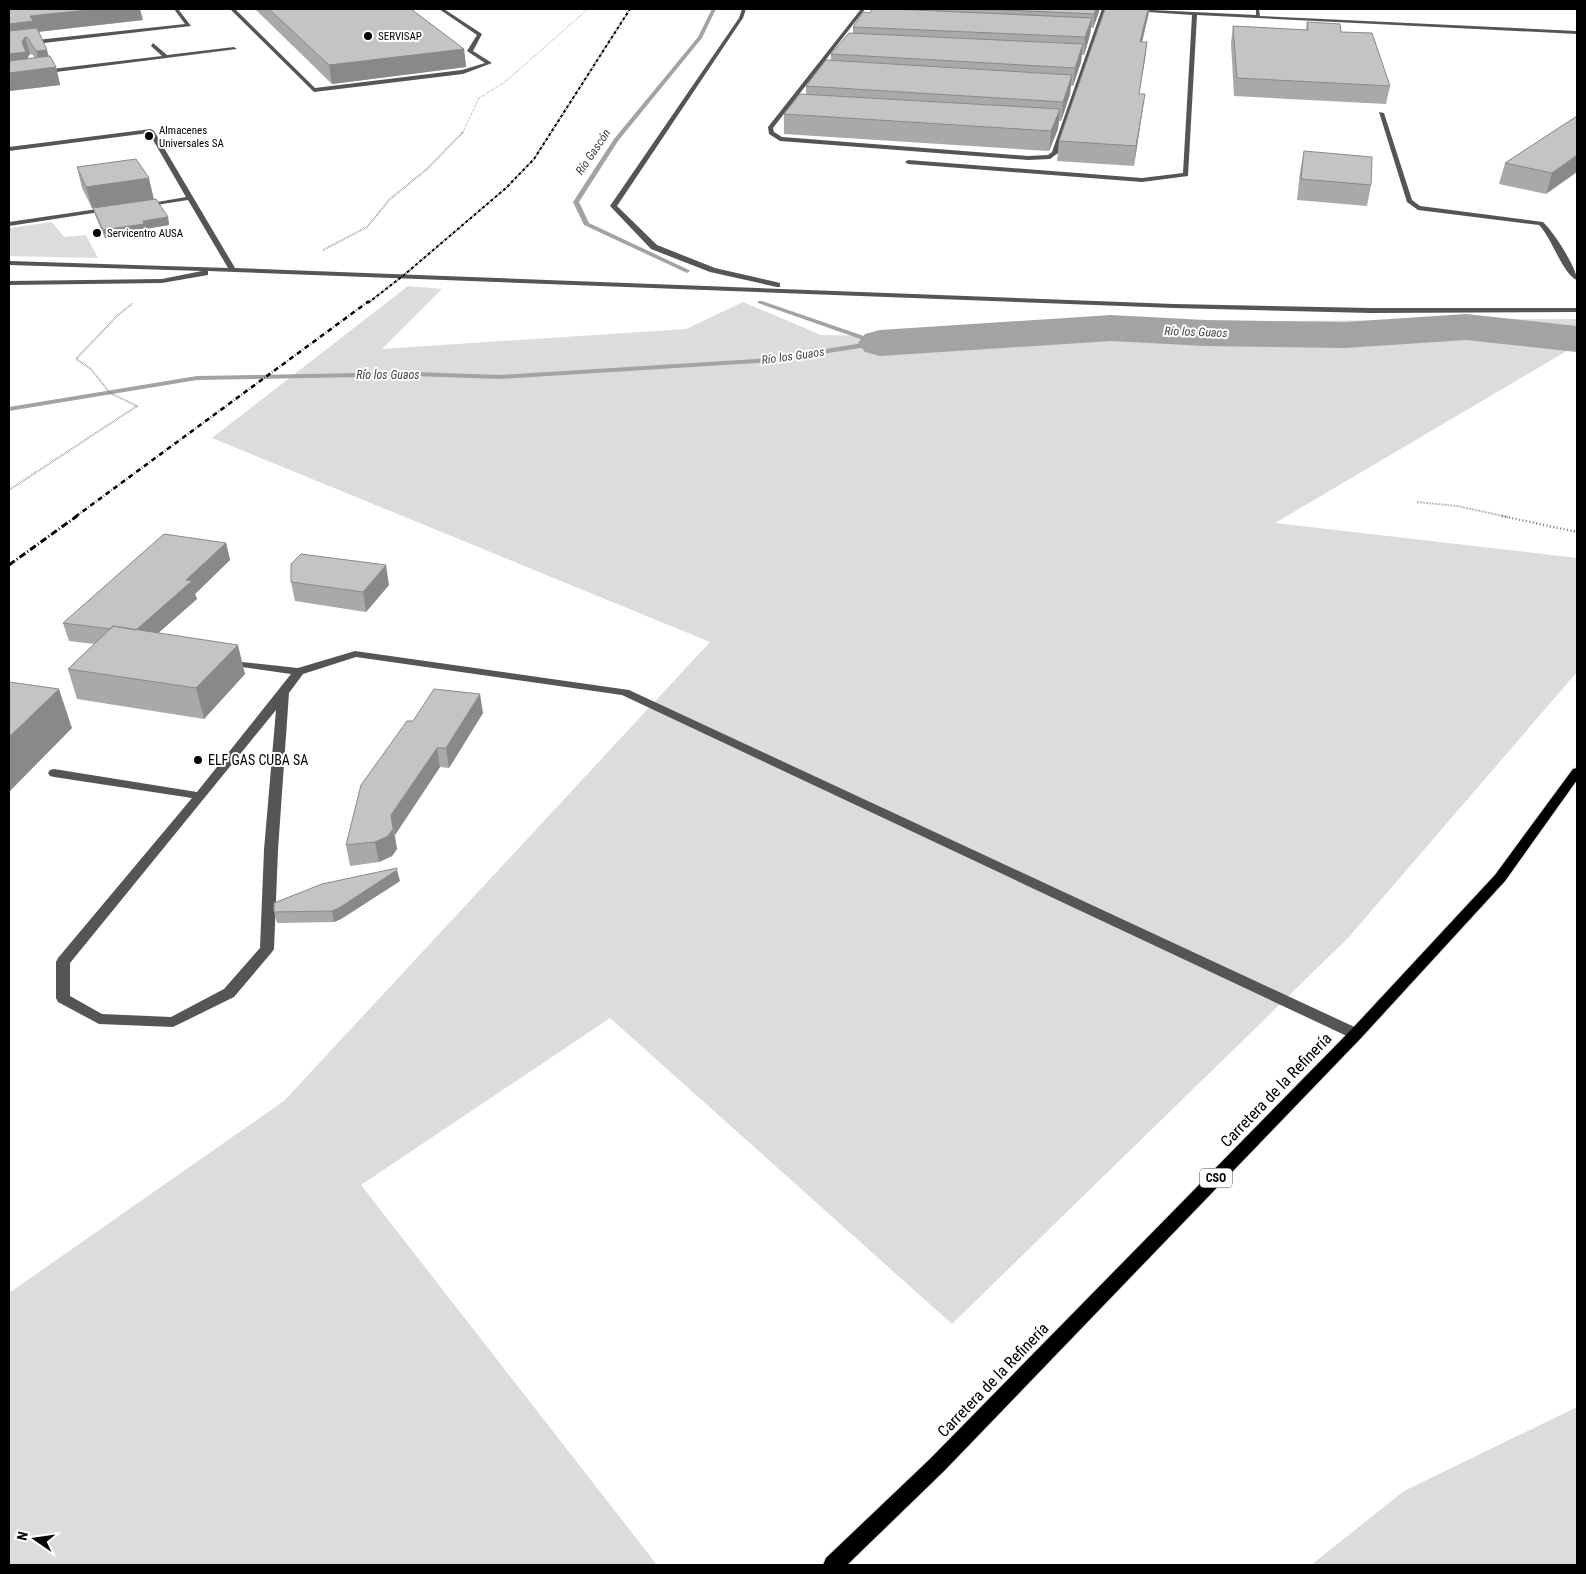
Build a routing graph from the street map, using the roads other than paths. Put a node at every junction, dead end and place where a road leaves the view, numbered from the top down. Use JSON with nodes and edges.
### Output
{"nodes":[{"id":1,"x":176,"y":9,"type":"edge"},
{"id":2,"x":232,"y":9,"type":"edge"},
{"id":3,"x":441,"y":9,"type":"edge"},
{"id":4,"x":744,"y":9,"type":"edge"},
{"id":5,"x":863,"y":9,"type":"edge"},
{"id":6,"x":1100,"y":9,"type":"edge"},
{"id":7,"x":1104,"y":9,"type":"edge"},
{"id":8,"x":1113,"y":9,"type":"edge"},
{"id":9,"x":1258,"y":9,"type":"edge"},
{"id":10,"x":1122,"y":10,"type":"edge"},
{"id":11,"x":1195,"y":14,"type":"junction"},
{"id":12,"x":1258,"y":17,"type":"junction"},
{"id":13,"x":854,"y":20,"type":"junction"},
{"id":14,"x":864,"y":20,"type":"edge"},
{"id":15,"x":1086,"y":32,"type":"edge"},
{"id":16,"x":1096,"y":32,"type":"junction"},
{"id":17,"x":1577,"y":33,"type":"edge"},
{"id":18,"x":9,"y":45,"type":"edge"},
{"id":19,"x":153,"y":45,"type":"dead end"},
{"id":20,"x":834,"y":46,"type":"junction"},
{"id":21,"x":844,"y":46,"type":"edge"},
{"id":22,"x":234,"y":49,"type":"dead end"},
{"id":23,"x":166,"y":57,"type":"junction"},
{"id":24,"x":1077,"y":58,"type":"edge"},
{"id":25,"x":1087,"y":59,"type":"junction"},
{"id":26,"x":35,"y":66,"type":"edge"},
{"id":27,"x":38,"y":73,"type":"junction"},
{"id":28,"x":812,"y":74,"type":"junction"},
{"id":29,"x":822,"y":75,"type":"edge"},
{"id":30,"x":9,"y":76,"type":"edge"},
{"id":31,"x":1066,"y":89,"type":"edge"},
{"id":32,"x":1076,"y":90,"type":"junction"},
{"id":33,"x":786,"y":108,"type":"junction"},
{"id":34,"x":796,"y":109,"type":"edge"},
{"id":35,"x":1381,"y":113,"type":"dead end"},
{"id":36,"x":1054,"y":125,"type":"edge"},
{"id":37,"x":1064,"y":126,"type":"junction"},
{"id":38,"x":9,"y":150,"type":"edge"},
{"id":39,"x":908,"y":162,"type":"dead end"},
{"id":40,"x":190,"y":198,"type":"junction"},
{"id":41,"x":133,"y":206,"type":"edge"},
{"id":42,"x":124,"y":207,"type":"edge"},
{"id":43,"x":9,"y":224,"type":"edge"},
{"id":44,"x":9,"y":263,"type":"edge"},
{"id":45,"x":232,"y":269,"type":"junction"},
{"id":46,"x":1577,"y":278,"type":"edge"},
{"id":47,"x":9,"y":283,"type":"edge"},
{"id":48,"x":834,"y":294,"type":"junction"},
{"id":49,"x":1577,"y":310,"type":"edge"},
{"id":50,"x":216,"y":660,"type":"edge"},
{"id":51,"x":299,"y":672,"type":"junction"},
{"id":52,"x":283,"y":693,"type":"junction"},
{"id":53,"x":1577,"y":772,"type":"edge"},
{"id":54,"x":54,"y":773,"type":"dead end"},
{"id":55,"x":201,"y":796,"type":"junction"},
{"id":56,"x":1356,"y":1034,"type":"junction"},
{"id":57,"x":833,"y":1565,"type":"edge"}],
"edges":[{"from":1,"to":18,"type":"street"},
{"from":2,"to":3,"type":"street"},
{"from":4,"to":48,"type":"street"},
{"from":5,"to":13,"type":"street"},
{"from":6,"to":7,"type":"street"},
{"from":7,"to":8,"type":"street"},
{"from":7,"to":16,"type":"street"},
{"from":9,"to":12,"type":"street"},
{"from":10,"to":11,"type":"street"},
{"from":11,"to":12,"type":"street"},
{"from":11,"to":39,"type":"street"},
{"from":12,"to":17,"type":"street"},
{"from":13,"to":14,"type":"street"},
{"from":13,"to":20,"type":"street"},
{"from":15,"to":16,"type":"street"},
{"from":16,"to":25,"type":"street"},
{"from":19,"to":23,"type":"street"},
{"from":20,"to":21,"type":"street"},
{"from":20,"to":28,"type":"street"},
{"from":22,"to":23,"type":"street"},
{"from":23,"to":27,"type":"street"},
{"from":24,"to":25,"type":"street"},
{"from":25,"to":32,"type":"street"},
{"from":26,"to":27,"type":"street"},
{"from":27,"to":30,"type":"street"},
{"from":28,"to":29,"type":"street"},
{"from":28,"to":33,"type":"street"},
{"from":31,"to":32,"type":"street"},
{"from":32,"to":37,"type":"street"},
{"from":33,"to":34,"type":"street"},
{"from":33,"to":37,"type":"street"},
{"from":35,"to":46,"type":"street"},
{"from":36,"to":37,"type":"street"},
{"from":38,"to":40,"type":"street"},
{"from":40,"to":41,"type":"street"},
{"from":40,"to":45,"type":"street"},
{"from":42,"to":43,"type":"street"},
{"from":44,"to":45,"type":"street"},
{"from":45,"to":47,"type":"street"},
{"from":45,"to":48,"type":"street"},
{"from":48,"to":49,"type":"street"},
{"from":50,"to":51,"type":"street"},
{"from":51,"to":52,"type":"street"},
{"from":51,"to":56,"type":"street"},
{"from":52,"to":55,"type":"street"},
{"from":52,"to":55,"type":"street"},
{"from":53,"to":56,"type":"main road","name":"Carretera de la Refinería","number":"CSO"},
{"from":54,"to":55,"type":"street"},
{"from":56,"to":57,"type":"main road","name":"Carretera de la Refinería","number":"CSO"}]}
